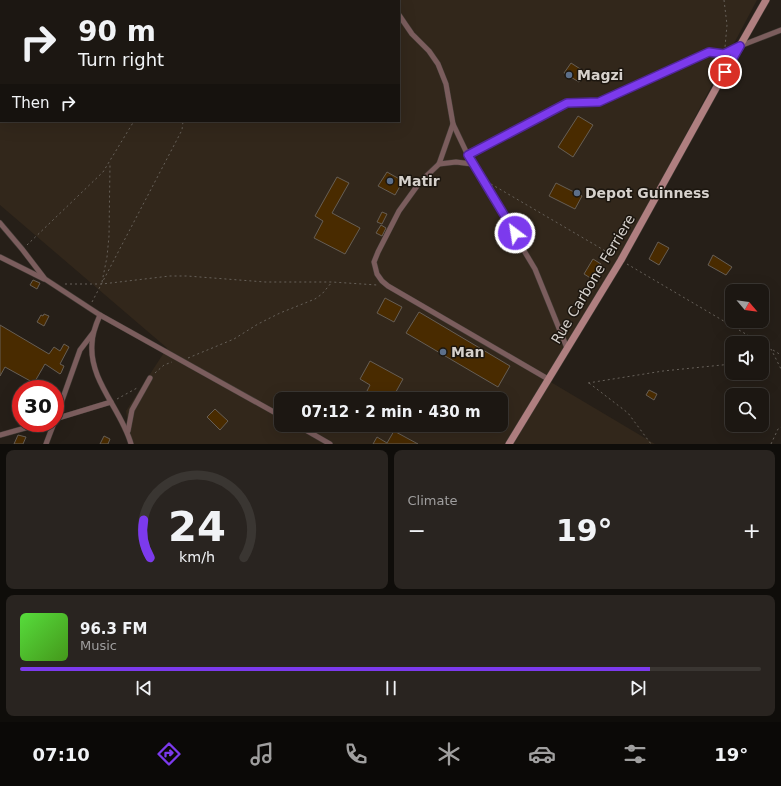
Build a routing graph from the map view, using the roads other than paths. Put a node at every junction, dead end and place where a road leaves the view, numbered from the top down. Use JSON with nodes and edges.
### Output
{"nodes":[{"id":1,"x":766,"y":0,"type":"edge"},
{"id":2,"x":400,"y":16,"type":"edge"},
{"id":3,"x":781,"y":30,"type":"edge"},
{"id":4,"x":740,"y":46,"type":"junction"},
{"id":5,"x":453,"y":124,"type":"junction"},
{"id":6,"x":468,"y":155,"type":"junction"},
{"id":7,"x":439,"y":164,"type":"junction"},
{"id":8,"x":472,"y":164,"type":"junction"},
{"id":9,"x":0,"y":223,"type":"edge"},
{"id":10,"x":0,"y":257,"type":"edge"},
{"id":11,"x":45,"y":279,"type":"junction"},
{"id":12,"x":100,"y":315,"type":"junction"},
{"id":13,"x":94,"y":332,"type":"junction"},
{"id":14,"x":567,"y":348,"type":"junction"},
{"id":15,"x":150,"y":378,"type":"road end"},
{"id":16,"x":548,"y":379,"type":"junction"},
{"id":17,"x":64,"y":395,"type":"edge"},
{"id":18,"x":111,"y":402,"type":"junction"},
{"id":19,"x":274,"y":412,"type":"edge"},
{"id":20,"x":64,"y":417,"type":"edge"},
{"id":21,"x":128,"y":431,"type":"junction"},
{"id":22,"x":12,"y":432,"type":"edge"},
{"id":23,"x":50,"y":432,"type":"edge"},
{"id":24,"x":309,"y":432,"type":"edge"},
{"id":25,"x":0,"y":435,"type":"edge"},
{"id":26,"x":46,"y":444,"type":"edge"},
{"id":27,"x":131,"y":444,"type":"edge"},
{"id":28,"x":330,"y":444,"type":"edge"},
{"id":29,"x":510,"y":444,"type":"edge"}],
"edges":[{"from":1,"to":4,"type":"street","name":"Rue Carbone Ferriere"},
{"from":2,"to":5,"type":"street"},
{"from":3,"to":4,"type":"street"},
{"from":4,"to":6,"type":"street"},
{"from":4,"to":14,"type":"street","name":"Rue Carbone Ferriere"},
{"from":5,"to":6,"type":"street"},
{"from":5,"to":7,"type":"street"},
{"from":6,"to":8,"type":"street"},
{"from":7,"to":8,"type":"street"},
{"from":7,"to":16,"type":"street"},
{"from":8,"to":14,"type":"street"},
{"from":9,"to":11,"type":"street"},
{"from":10,"to":11,"type":"street"},
{"from":11,"to":12,"type":"street"},
{"from":12,"to":13,"type":"street"},
{"from":12,"to":19,"type":"street"},
{"from":13,"to":17,"type":"street"},
{"from":13,"to":18,"type":"street"},
{"from":14,"to":16,"type":"street","name":"Rue Carbone Ferriere"},
{"from":15,"to":21,"type":"street"},
{"from":16,"to":29,"type":"street","name":"Rue Carbone Ferriere"},
{"from":18,"to":20,"type":"street"},
{"from":18,"to":21,"type":"street"},
{"from":21,"to":27,"type":"street"},
{"from":22,"to":25,"type":"street"},
{"from":23,"to":26,"type":"street"},
{"from":24,"to":28,"type":"street"}]}
